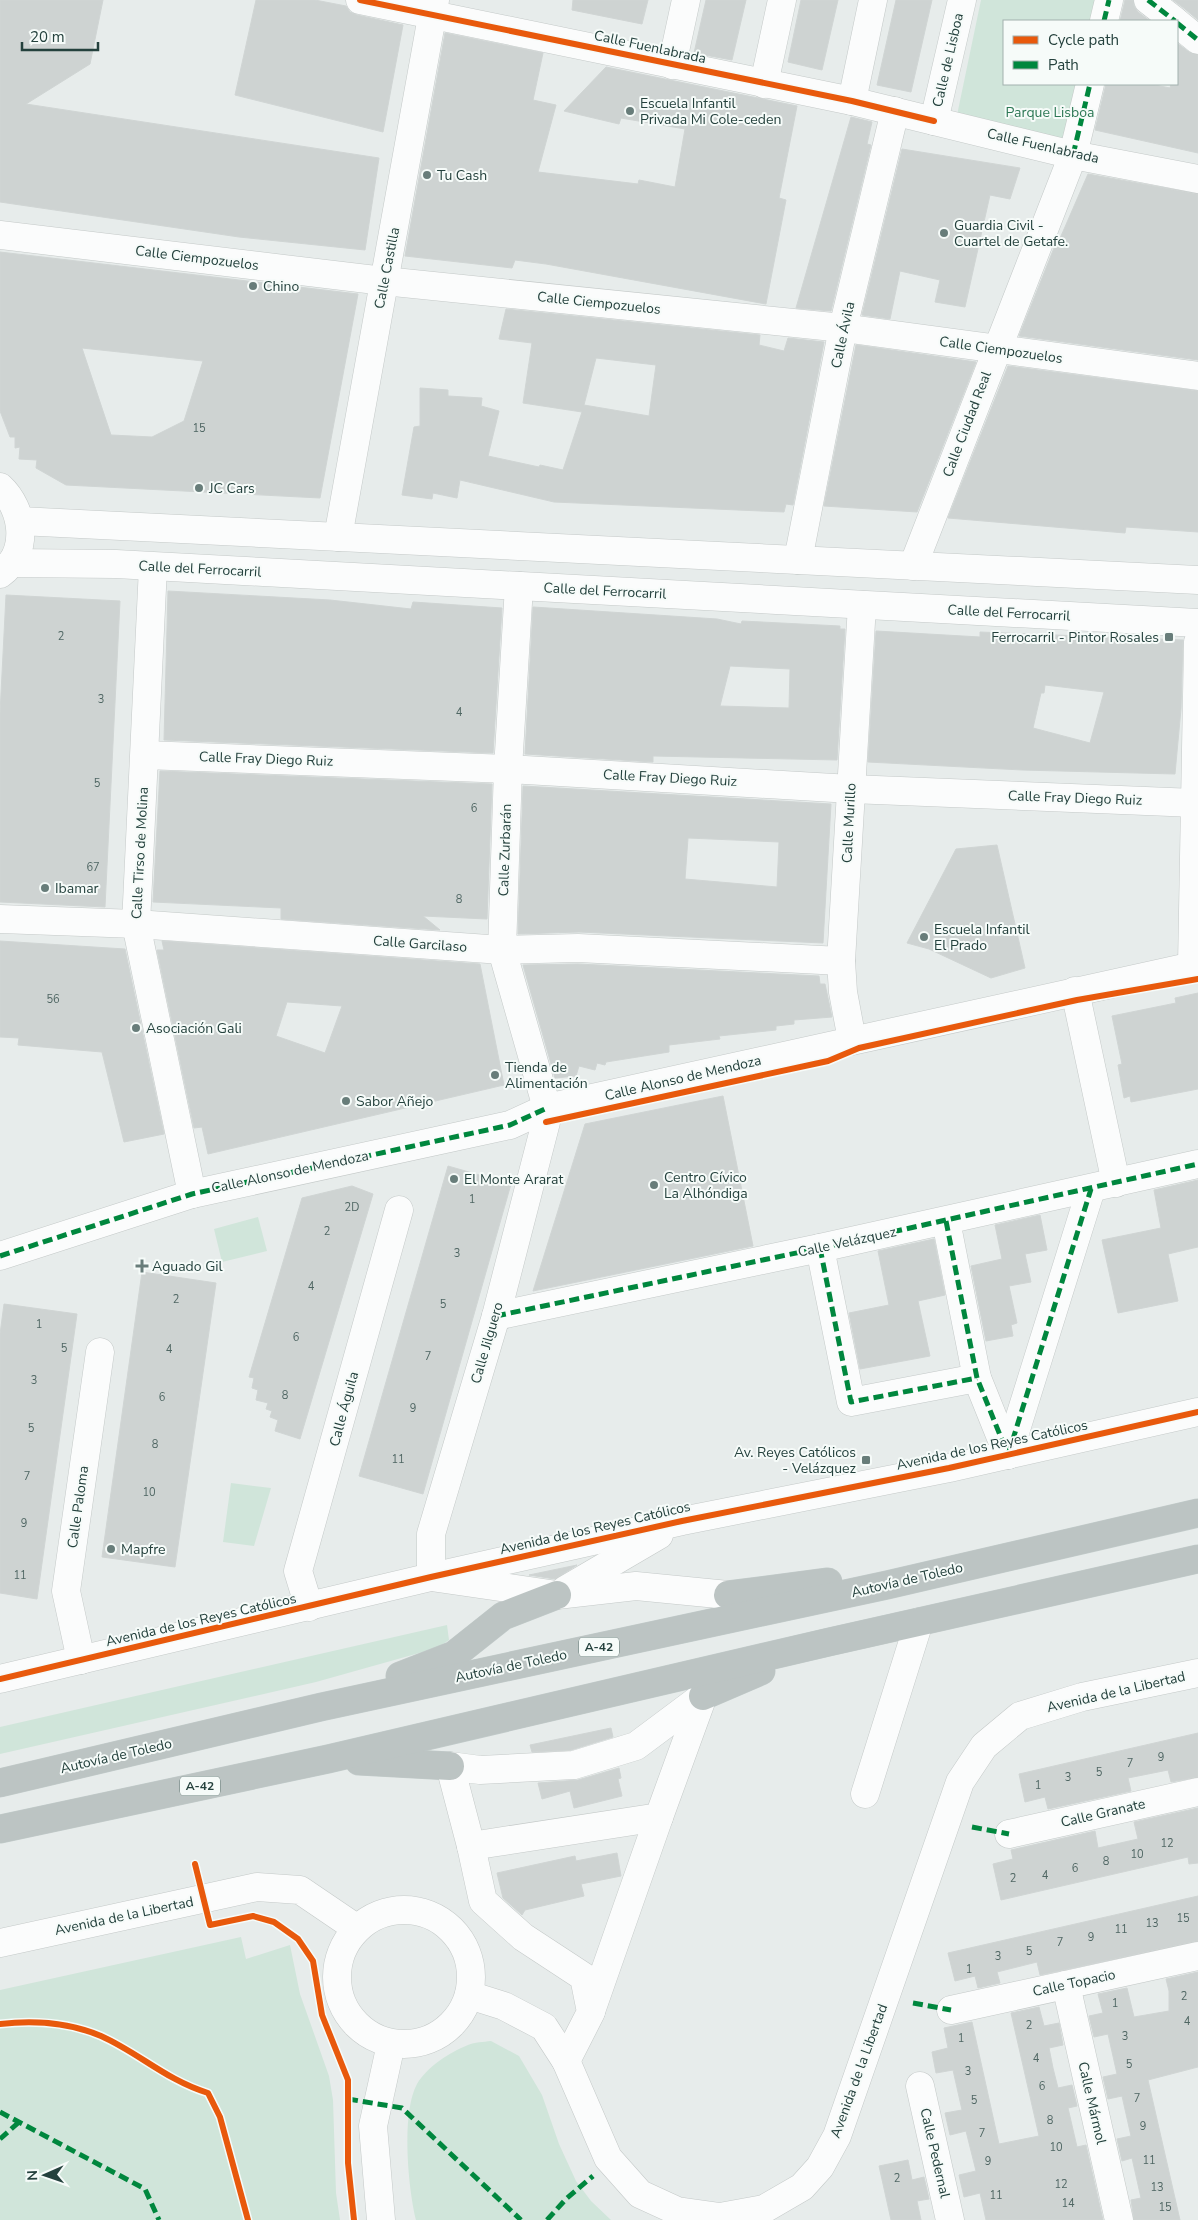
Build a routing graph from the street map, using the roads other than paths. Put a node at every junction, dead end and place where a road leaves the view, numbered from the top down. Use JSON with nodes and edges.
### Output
{"nodes":[{"id":1,"x":360,"y":0,"type":"edge"},
{"id":2,"x":686,"y":0,"type":"edge"},
{"id":3,"x":782,"y":0,"type":"edge"},
{"id":4,"x":873,"y":0,"type":"edge"},
{"id":5,"x":962,"y":0,"type":"edge"},
{"id":6,"x":1109,"y":0,"type":"edge"},
{"id":7,"x":1148,"y":0,"type":"edge"},
{"id":8,"x":433,"y":8,"type":"edge"},
{"id":9,"x":1104,"y":20,"type":"edge"},
{"id":10,"x":1173,"y":20,"type":"edge"},
{"id":11,"x":1178,"y":24,"type":"edge"},
{"id":12,"x":1198,"y":40,"type":"edge"},
{"id":13,"x":672,"y":65,"type":"junction"},
{"id":14,"x":764,"y":84,"type":"junction"},
{"id":15,"x":1090,"y":85,"type":"edge"},
{"id":16,"x":852,"y":101,"type":"junction"},
{"id":17,"x":895,"y":111,"type":"junction"},
{"id":18,"x":934,"y":121,"type":"junction"},
{"id":19,"x":1073,"y":155,"type":"junction"},
{"id":20,"x":1198,"y":179,"type":"edge"},
{"id":21,"x":0,"y":235,"type":"edge"},
{"id":22,"x":384,"y":281,"type":"junction"},
{"id":23,"x":843,"y":328,"type":"junction"},
{"id":24,"x":996,"y":350,"type":"junction"},
{"id":25,"x":1198,"y":376,"type":"edge"},
{"id":26,"x":0,"y":487,"type":"edge"},
{"id":27,"x":20,"y":521,"type":"junction"},
{"id":28,"x":338,"y":537,"type":"junction"},
{"id":29,"x":798,"y":560,"type":"junction"},
{"id":30,"x":913,"y":566,"type":"junction"},
{"id":31,"x":153,"y":567,"type":"junction"},
{"id":32,"x":6,"y":568,"type":"edge"},
{"id":33,"x":1198,"y":580,"type":"edge"},
{"id":34,"x":519,"y":586,"type":"junction"},
{"id":35,"x":862,"y":605,"type":"junction"},
{"id":36,"x":1198,"y":623,"type":"edge"},
{"id":37,"x":1198,"y":642,"type":"edge"},
{"id":38,"x":145,"y":755,"type":"junction"},
{"id":39,"x":508,"y":768,"type":"junction"},
{"id":40,"x":851,"y":789,"type":"junction"},
{"id":41,"x":1195,"y":803,"type":"junction"},
{"id":42,"x":0,"y":919,"type":"edge"},
{"id":43,"x":136,"y":924,"type":"junction"},
{"id":44,"x":502,"y":950,"type":"junction"},
{"id":45,"x":841,"y":961,"type":"junction"},
{"id":46,"x":1195,"y":965,"type":"edge"},
{"id":47,"x":1075,"y":991,"type":"junction"},
{"id":48,"x":852,"y":1040,"type":"junction"},
{"id":49,"x":547,"y":1108,"type":"junction"},
{"id":50,"x":1198,"y":1164,"type":"edge"},
{"id":51,"x":1104,"y":1186,"type":"junction"},
{"id":52,"x":192,"y":1194,"type":"junction"},
{"id":53,"x":399,"y":1210,"type":"dead end"},
{"id":54,"x":946,"y":1221,"type":"junction"},
{"id":55,"x":820,"y":1248,"type":"junction"},
{"id":56,"x":0,"y":1256,"type":"edge"},
{"id":57,"x":496,"y":1316,"type":"junction"},
{"id":58,"x":100,"y":1352,"type":"dead end"},
{"id":59,"x":977,"y":1378,"type":"junction"},
{"id":60,"x":1198,"y":1412,"type":"edge"},
{"id":61,"x":1008,"y":1455,"type":"junction"},
{"id":62,"x":1198,"y":1513,"type":"edge"},
{"id":63,"x":682,"y":1521,"type":"junction"},
{"id":64,"x":1198,"y":1560,"type":"edge"},
{"id":65,"x":431,"y":1578,"type":"junction"},
{"id":66,"x":887,"y":1585,"type":"junction"},
{"id":67,"x":728,"y":1594,"type":"joint"},
{"id":68,"x":557,"y":1595,"type":"junction"},
{"id":69,"x":308,"y":1607,"type":"junction"},
{"id":70,"x":919,"y":1622,"type":"junction"},
{"id":71,"x":830,"y":1642,"type":"junction"},
{"id":72,"x":81,"y":1660,"type":"junction"},
{"id":73,"x":1198,"y":1673,"type":"edge"},
{"id":74,"x":0,"y":1679,"type":"edge"},
{"id":75,"x":703,"y":1696,"type":"junction"},
{"id":76,"x":320,"y":1707,"type":"junction"},
{"id":77,"x":328,"y":1759,"type":"junction"},
{"id":78,"x":450,"y":1766,"type":"junction"},
{"id":79,"x":0,"y":1783,"type":"edge"},
{"id":80,"x":1198,"y":1792,"type":"edge"},
{"id":81,"x":866,"y":1794,"type":"dead end"},
{"id":82,"x":659,"y":1817,"type":"junction"},
{"id":83,"x":0,"y":1829,"type":"edge"},
{"id":84,"x":1008,"y":1834,"type":"dead end"},
{"id":85,"x":471,"y":1846,"type":"junction"},
{"id":86,"x":356,"y":1928,"type":"junction"},
{"id":87,"x":0,"y":1943,"type":"edge"},
{"id":88,"x":1198,"y":1956,"type":"edge"},
{"id":89,"x":1066,"y":1985,"type":"junction"},
{"id":90,"x":469,"y":1995,"type":"junction"},
{"id":91,"x":951,"y":2010,"type":"dead end"},
{"id":92,"x":591,"y":2012,"type":"junction"},
{"id":93,"x":391,"y":2044,"type":"junction"},
{"id":94,"x":566,"y":2061,"type":"junction"},
{"id":95,"x":920,"y":2086,"type":"dead end"},
{"id":96,"x":381,"y":2220,"type":"edge"},
{"id":97,"x":950,"y":2220,"type":"edge"},
{"id":98,"x":1119,"y":2220,"type":"edge"}],
"edges":[{"from":1,"to":8,"type":"street","name":"Calle Fuenlabrada"},
{"from":2,"to":13,"type":"street"},
{"from":3,"to":14,"type":"street"},
{"from":4,"to":16,"type":"street"},
{"from":5,"to":18,"type":"street","name":"Calle de Lisboa"},
{"from":6,"to":9,"type":"street"},
{"from":7,"to":10,"type":"street"},
{"from":8,"to":13,"type":"street","name":"Calle Fuenlabrada"},
{"from":8,"to":22,"type":"street","name":"Calle Castilla"},
{"from":11,"to":12,"type":"street"},
{"from":13,"to":14,"type":"street","name":"Calle Fuenlabrada"},
{"from":14,"to":16,"type":"street","name":"Calle Fuenlabrada"},
{"from":15,"to":19,"type":"street","name":"Calle Ciudad Real"},
{"from":16,"to":17,"type":"street","name":"Calle Fuenlabrada"},
{"from":17,"to":18,"type":"street","name":"Calle Fuenlabrada"},
{"from":17,"to":23,"type":"street","name":"Calle Ávila"},
{"from":18,"to":19,"type":"street","name":"Calle Fuenlabrada"},
{"from":19,"to":20,"type":"street","name":"Calle Fuenlabrada"},
{"from":19,"to":24,"type":"street","name":"Calle Ciudad Real"},
{"from":21,"to":22,"type":"street","name":"Calle Ciempozuelos"},
{"from":22,"to":23,"type":"street","name":"Calle Ciempozuelos"},
{"from":22,"to":28,"type":"street","name":"Calle Castilla"},
{"from":23,"to":24,"type":"street","name":"Calle Ciempozuelos"},
{"from":23,"to":29,"type":"street","name":"Calle Ávila"},
{"from":24,"to":25,"type":"street","name":"Calle Ciempozuelos"},
{"from":24,"to":30,"type":"street","name":"Calle Ciudad Real"},
{"from":26,"to":27,"type":"street"},
{"from":27,"to":28,"type":"street"},
{"from":27,"to":32,"type":"street"},
{"from":28,"to":29,"type":"street"},
{"from":29,"to":30,"type":"street"},
{"from":30,"to":33,"type":"street"},
{"from":31,"to":32,"type":"street","name":"Calle del Ferrocarril"},
{"from":31,"to":34,"type":"street","name":"Calle del Ferrocarril"},
{"from":31,"to":38,"type":"street","name":"Calle Tirso de Molina"},
{"from":34,"to":35,"type":"street","name":"Calle del Ferrocarril"},
{"from":34,"to":39,"type":"street","name":"Calle Zurbarán"},
{"from":35,"to":36,"type":"street","name":"Calle del Ferrocarril"},
{"from":35,"to":40,"type":"street","name":"Calle Murillo"},
{"from":37,"to":41,"type":"street"},
{"from":38,"to":39,"type":"street","name":"Calle Fray Diego Ruiz"},
{"from":38,"to":43,"type":"street","name":"Calle Tirso de Molina"},
{"from":39,"to":40,"type":"street","name":"Calle Fray Diego Ruiz"},
{"from":39,"to":44,"type":"street","name":"Calle Zurbarán"},
{"from":40,"to":41,"type":"street","name":"Calle Fray Diego Ruiz"},
{"from":40,"to":45,"type":"street","name":"Calle Murillo"},
{"from":41,"to":46,"type":"street"},
{"from":42,"to":43,"type":"street","name":"Calle Garcilaso"},
{"from":43,"to":44,"type":"street","name":"Calle Garcilaso"},
{"from":43,"to":52,"type":"street","name":"Calle Tirso de Molina"},
{"from":44,"to":45,"type":"street","name":"Calle Garcilaso"},
{"from":44,"to":49,"type":"street","name":"Calle Zurbarán"},
{"from":45,"to":48,"type":"street","name":"Calle Murillo"},
{"from":46,"to":47,"type":"street","name":"Calle Alonso de Mendoza"},
{"from":47,"to":48,"type":"street","name":"Calle Alonso de Mendoza"},
{"from":47,"to":51,"type":"street"},
{"from":48,"to":49,"type":"street","name":"Calle Alonso de Mendoza"},
{"from":49,"to":52,"type":"street","name":"Calle Alonso de Mendoza"},
{"from":49,"to":57,"type":"street","name":"Calle Jilguero"},
{"from":50,"to":51,"type":"street","name":"Calle Velázquez"},
{"from":51,"to":54,"type":"street","name":"Calle Velázquez"},
{"from":51,"to":61,"type":"street"},
{"from":52,"to":56,"type":"street","name":"Calle Alonso de Mendoza"},
{"from":53,"to":69,"type":"street","name":"Calle Águila"},
{"from":54,"to":55,"type":"street","name":"Calle Velázquez"},
{"from":54,"to":59,"type":"street"},
{"from":55,"to":57,"type":"street","name":"Calle Velázquez"},
{"from":55,"to":59,"type":"street"},
{"from":57,"to":65,"type":"street","name":"Calle Jilguero"},
{"from":58,"to":72,"type":"street","name":"Calle Paloma"},
{"from":59,"to":61,"type":"street"},
{"from":60,"to":61,"type":"street","name":"Avenida de los Reyes Católicos"},
{"from":61,"to":63,"type":"street","name":"Avenida de los Reyes Católicos"},
{"from":62,"to":66,"type":"highway","name":"Autovía de Toledo","number":"A-42"},
{"from":63,"to":65,"type":"street","name":"Avenida de los Reyes Católicos"},
{"from":63,"to":68,"type":"street"},
{"from":64,"to":70,"type":"highway","number":"A-42"},
{"from":65,"to":68,"type":"street"},
{"from":65,"to":69,"type":"street","name":"Avenida de los Reyes Católicos"},
{"from":66,"to":67,"type":"highway"},
{"from":66,"to":76,"type":"highway","name":"Autovía de Toledo","number":"A-42"},
{"from":67,"to":68,"type":"street"},
{"from":68,"to":76,"type":"highway"},
{"from":69,"to":72,"type":"street","name":"Avenida de los Reyes Católicos"},
{"from":70,"to":71,"type":"highway","number":"A-42"},
{"from":70,"to":81,"type":"street"},
{"from":71,"to":75,"type":"highway"},
{"from":71,"to":77,"type":"highway","number":"A-42"},
{"from":72,"to":74,"type":"street","name":"Avenida de los Reyes Católicos"},
{"from":73,"to":94,"type":"street","name":"Avenida de la Libertad"},
{"from":75,"to":78,"type":"street"},
{"from":75,"to":82,"type":"street"},
{"from":76,"to":79,"type":"highway","name":"Autovía de Toledo","number":"A-42"},
{"from":77,"to":78,"type":"highway"},
{"from":77,"to":83,"type":"highway","number":"A-42"},
{"from":78,"to":85,"type":"street"},
{"from":80,"to":84,"type":"street","name":"Calle Granate"},
{"from":82,"to":85,"type":"street"},
{"from":82,"to":92,"type":"street"},
{"from":85,"to":92,"type":"street"},
{"from":86,"to":87,"type":"street","name":"Avenida de la Libertad"},
{"from":86,"to":90,"type":"street"},
{"from":86,"to":93,"type":"street"},
{"from":88,"to":89,"type":"street","name":"Calle Topacio"},
{"from":89,"to":91,"type":"street","name":"Calle Topacio"},
{"from":89,"to":98,"type":"street","name":"Calle Mármol"},
{"from":90,"to":93,"type":"street"},
{"from":90,"to":94,"type":"street","name":"Avenida de la Libertad"},
{"from":92,"to":94,"type":"street"},
{"from":93,"to":96,"type":"street"},
{"from":95,"to":97,"type":"street","name":"Calle Pedernal"}]}
